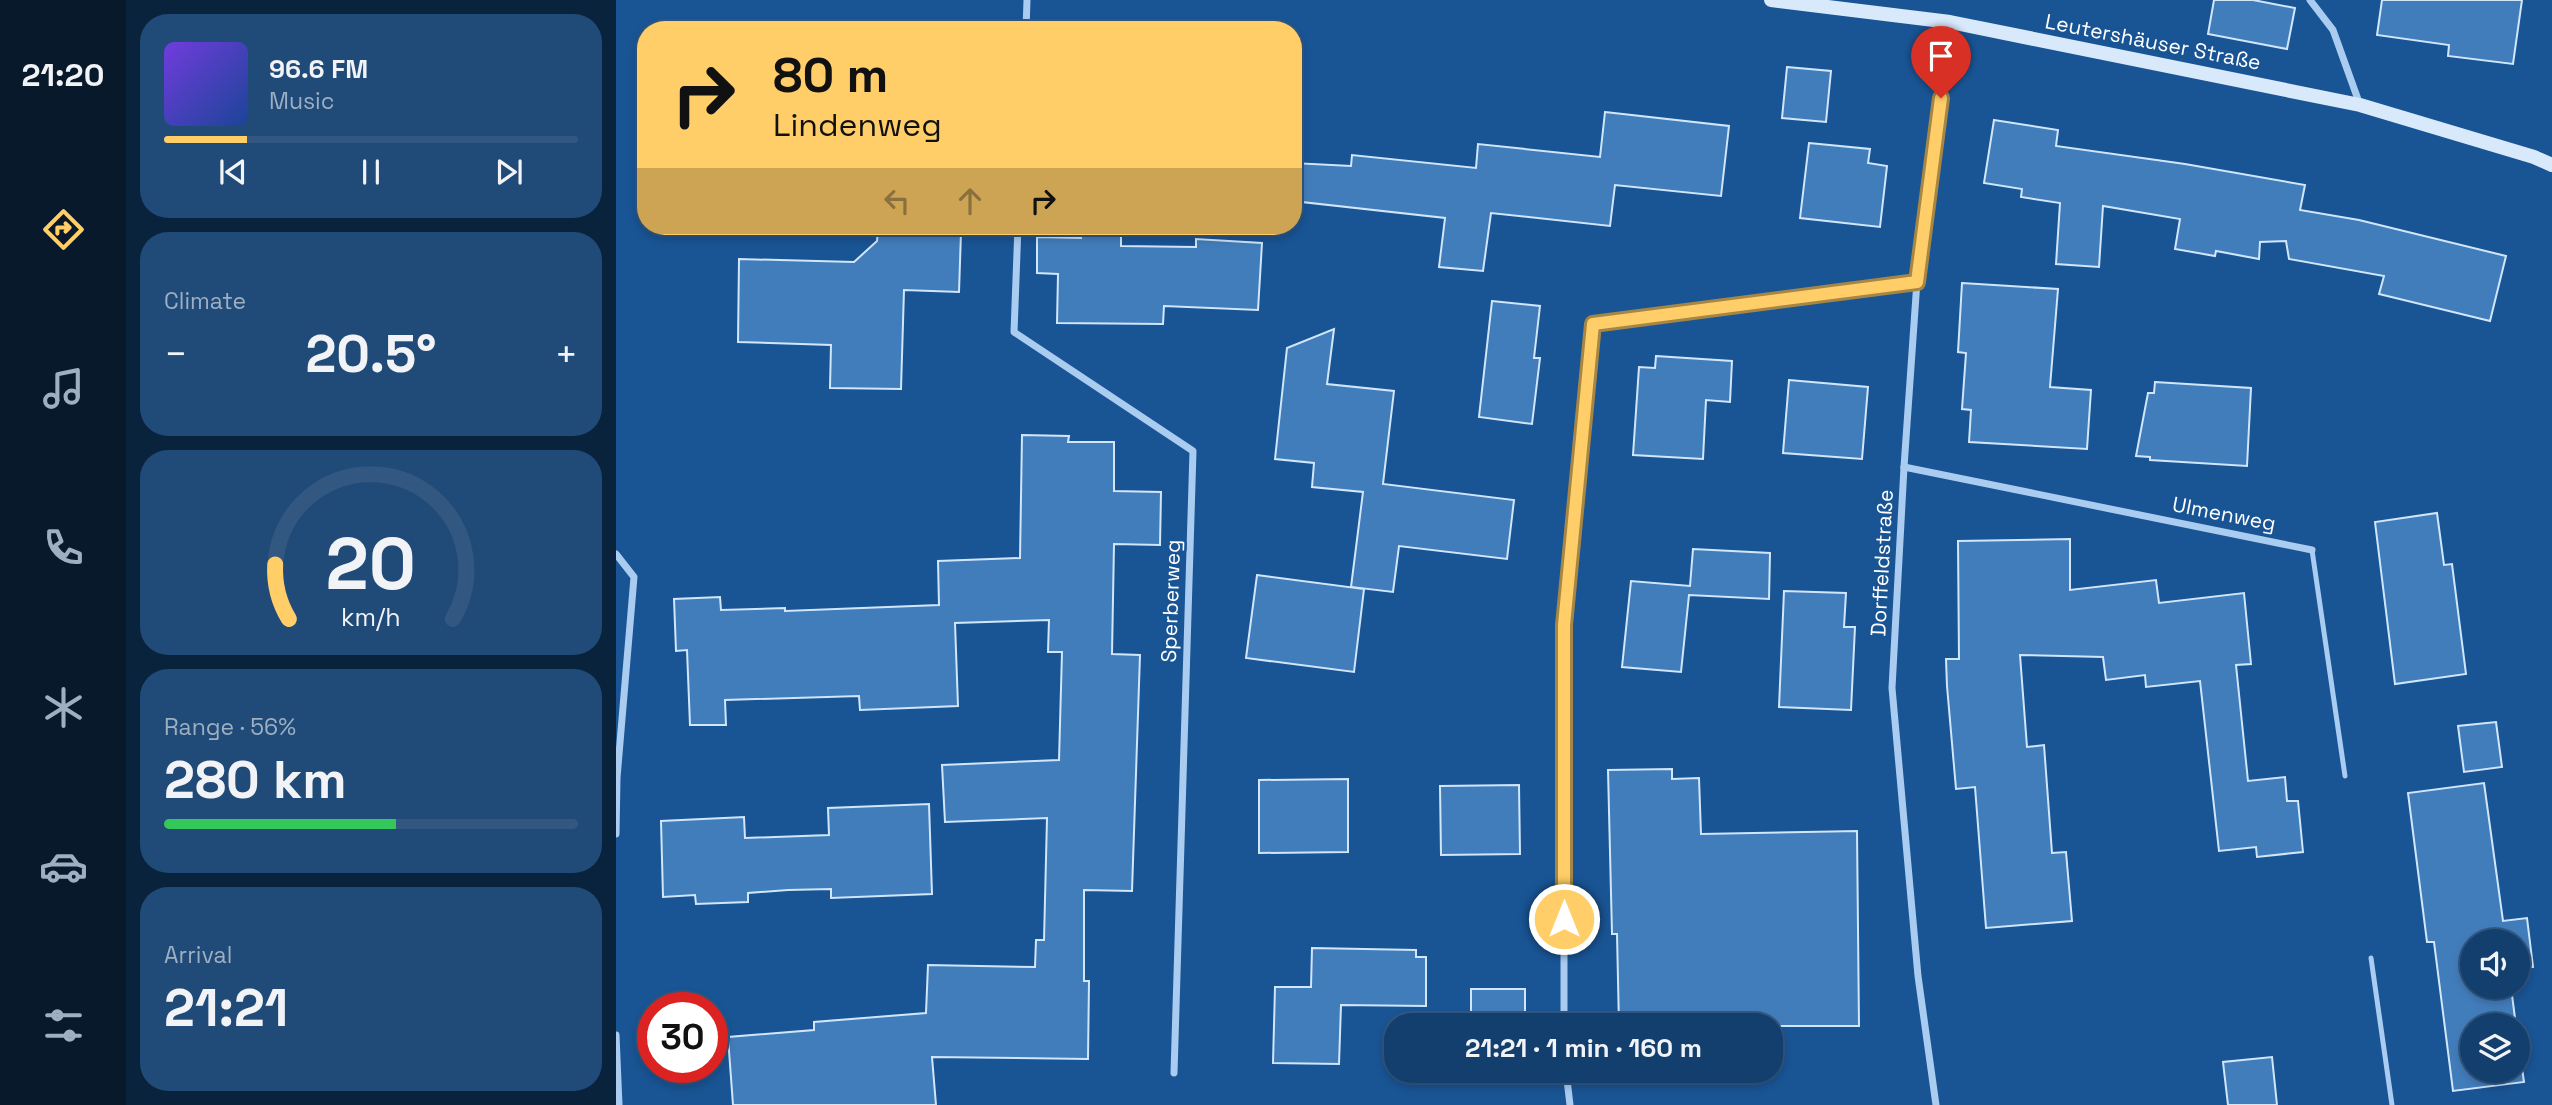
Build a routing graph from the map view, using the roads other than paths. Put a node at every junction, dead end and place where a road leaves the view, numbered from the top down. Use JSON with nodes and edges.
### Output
{"nodes":[{"id":1,"x":1027,"y":0,"type":"edge"},
{"id":2,"x":1771,"y":0,"type":"edge"},
{"id":3,"x":2310,"y":0,"type":"edge"},
{"id":4,"x":1026,"y":21,"type":"edge"},
{"id":5,"x":1950,"y":22,"type":"junction"},
{"id":6,"x":2360,"y":105,"type":"junction"},
{"id":7,"x":2552,"y":165,"type":"edge"},
{"id":8,"x":1018,"y":235,"type":"edge"},
{"id":9,"x":1917,"y":282,"type":"junction"},
{"id":10,"x":1904,"y":467,"type":"junction"},
{"id":11,"x":2312,"y":550,"type":"joint"},
{"id":12,"x":616,"y":554,"type":"edge"},
{"id":13,"x":2344,"y":776,"type":"dead end"},
{"id":14,"x":616,"y":834,"type":"edge"},
{"id":15,"x":2371,"y":958,"type":"dead end"},
{"id":16,"x":1564,"y":1013,"type":"edge"},
{"id":17,"x":616,"y":1035,"type":"edge"},
{"id":18,"x":1174,"y":1073,"type":"dead end"},
{"id":19,"x":1567,"y":1083,"type":"edge"},
{"id":20,"x":620,"y":1105,"type":"edge"},
{"id":21,"x":1570,"y":1105,"type":"edge"},
{"id":22,"x":1936,"y":1105,"type":"edge"},
{"id":23,"x":2392,"y":1105,"type":"edge"}],
"edges":[{"from":1,"to":4,"type":"street"},
{"from":2,"to":5,"type":"main road","name":"Leutershäuser Straße"},
{"from":3,"to":6,"type":"street"},
{"from":5,"to":6,"type":"main road","name":"Leutershäuser Straße"},
{"from":5,"to":9,"type":"street","name":"Dorffeldstraße"},
{"from":6,"to":7,"type":"main road","name":"Leutershäuser Straße"},
{"from":8,"to":18,"type":"street","name":"Sperberweg"},
{"from":9,"to":10,"type":"street","name":"Dorffeldstraße"},
{"from":9,"to":16,"type":"street"},
{"from":10,"to":11,"type":"street","name":"Ulmenweg"},
{"from":10,"to":22,"type":"street","name":"Dorffeldstraße"},
{"from":11,"to":13,"type":"lane","name":"Ulmenweg"},
{"from":12,"to":14,"type":"street"},
{"from":15,"to":23,"type":"lane"},
{"from":17,"to":20,"type":"street"},
{"from":19,"to":21,"type":"street"}]}
